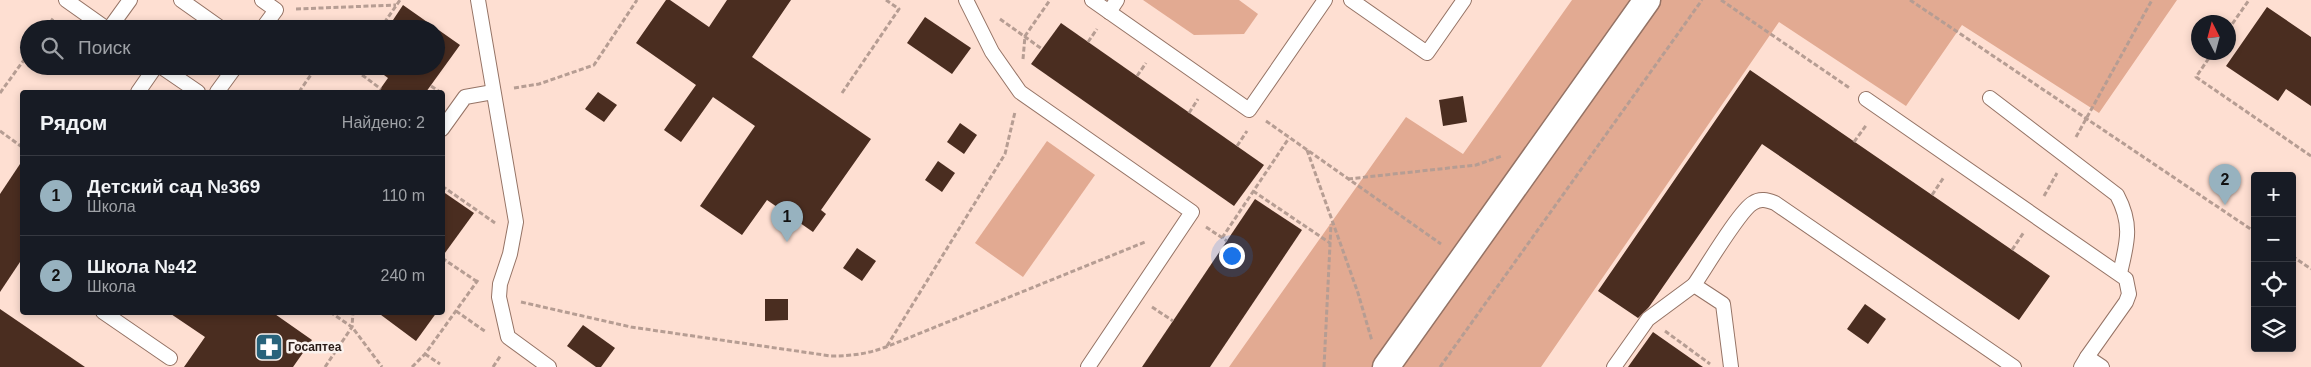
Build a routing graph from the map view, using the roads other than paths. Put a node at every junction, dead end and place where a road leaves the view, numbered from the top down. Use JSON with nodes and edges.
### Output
{"nodes":[{"id":1,"x":66,"y":0,"type":"edge"},
{"id":2,"x":130,"y":0,"type":"edge"},
{"id":3,"x":181,"y":0,"type":"edge"},
{"id":4,"x":262,"y":0,"type":"edge"},
{"id":5,"x":478,"y":0,"type":"edge"},
{"id":6,"x":966,"y":0,"type":"edge"},
{"id":7,"x":1092,"y":0,"type":"edge"},
{"id":8,"x":1117,"y":0,"type":"edge"},
{"id":9,"x":1325,"y":0,"type":"edge"},
{"id":10,"x":1350,"y":0,"type":"edge"},
{"id":11,"x":1464,"y":0,"type":"edge"},
{"id":12,"x":1647,"y":0,"type":"edge"},
{"id":13,"x":1109,"y":12,"type":"junction"},
{"id":14,"x":95,"y":20,"type":"edge"},
{"id":15,"x":115,"y":20,"type":"edge"},
{"id":16,"x":209,"y":20,"type":"edge"},
{"id":17,"x":269,"y":20,"type":"edge"},
{"id":18,"x":150,"y":75,"type":"edge"},
{"id":19,"x":172,"y":75,"type":"edge"},
{"id":20,"x":229,"y":75,"type":"edge"},
{"id":21,"x":139,"y":90,"type":"edge"},
{"id":22,"x":191,"y":90,"type":"edge"},
{"id":23,"x":218,"y":90,"type":"edge"},
{"id":24,"x":493,"y":92,"type":"junction"},
{"id":25,"x":1990,"y":98,"type":"dead end"},
{"id":26,"x":1866,"y":99,"type":"road end"},
{"id":27,"x":445,"y":124,"type":"edge"},
{"id":28,"x":2120,"y":274,"type":"junction"},
{"id":29,"x":1694,"y":284,"type":"junction"},
{"id":30,"x":107,"y":315,"type":"edge"},
{"id":31,"x":170,"y":358,"type":"dead end"},
{"id":32,"x":1380,"y":358,"type":"edge"},
{"id":33,"x":2084,"y":362,"type":"edge"},
{"id":34,"x":549,"y":367,"type":"edge"},
{"id":35,"x":1088,"y":367,"type":"edge"},
{"id":36,"x":1614,"y":367,"type":"edge"},
{"id":37,"x":1732,"y":367,"type":"edge"},
{"id":38,"x":2014,"y":367,"type":"edge"},
{"id":39,"x":2102,"y":367,"type":"edge"}],
"edges":[{"from":1,"to":14,"type":"lane"},
{"from":2,"to":15,"type":"lane"},
{"from":3,"to":16,"type":"lane"},
{"from":4,"to":17,"type":"lane"},
{"from":5,"to":24,"type":"lane"},
{"from":6,"to":35,"type":"lane"},
{"from":7,"to":13,"type":"lane"},
{"from":8,"to":13,"type":"lane"},
{"from":9,"to":13,"type":"lane"},
{"from":10,"to":11,"type":"lane"},
{"from":12,"to":32,"type":"street"},
{"from":18,"to":21,"type":"lane"},
{"from":19,"to":22,"type":"lane"},
{"from":20,"to":23,"type":"lane"},
{"from":24,"to":27,"type":"lane"},
{"from":24,"to":34,"type":"lane"},
{"from":25,"to":28,"type":"lane"},
{"from":26,"to":28,"type":"lane"},
{"from":28,"to":33,"type":"lane"},
{"from":29,"to":36,"type":"lane"},
{"from":29,"to":37,"type":"lane"},
{"from":29,"to":38,"type":"lane"},
{"from":30,"to":31,"type":"lane"},
{"from":33,"to":39,"type":"lane"}]}
